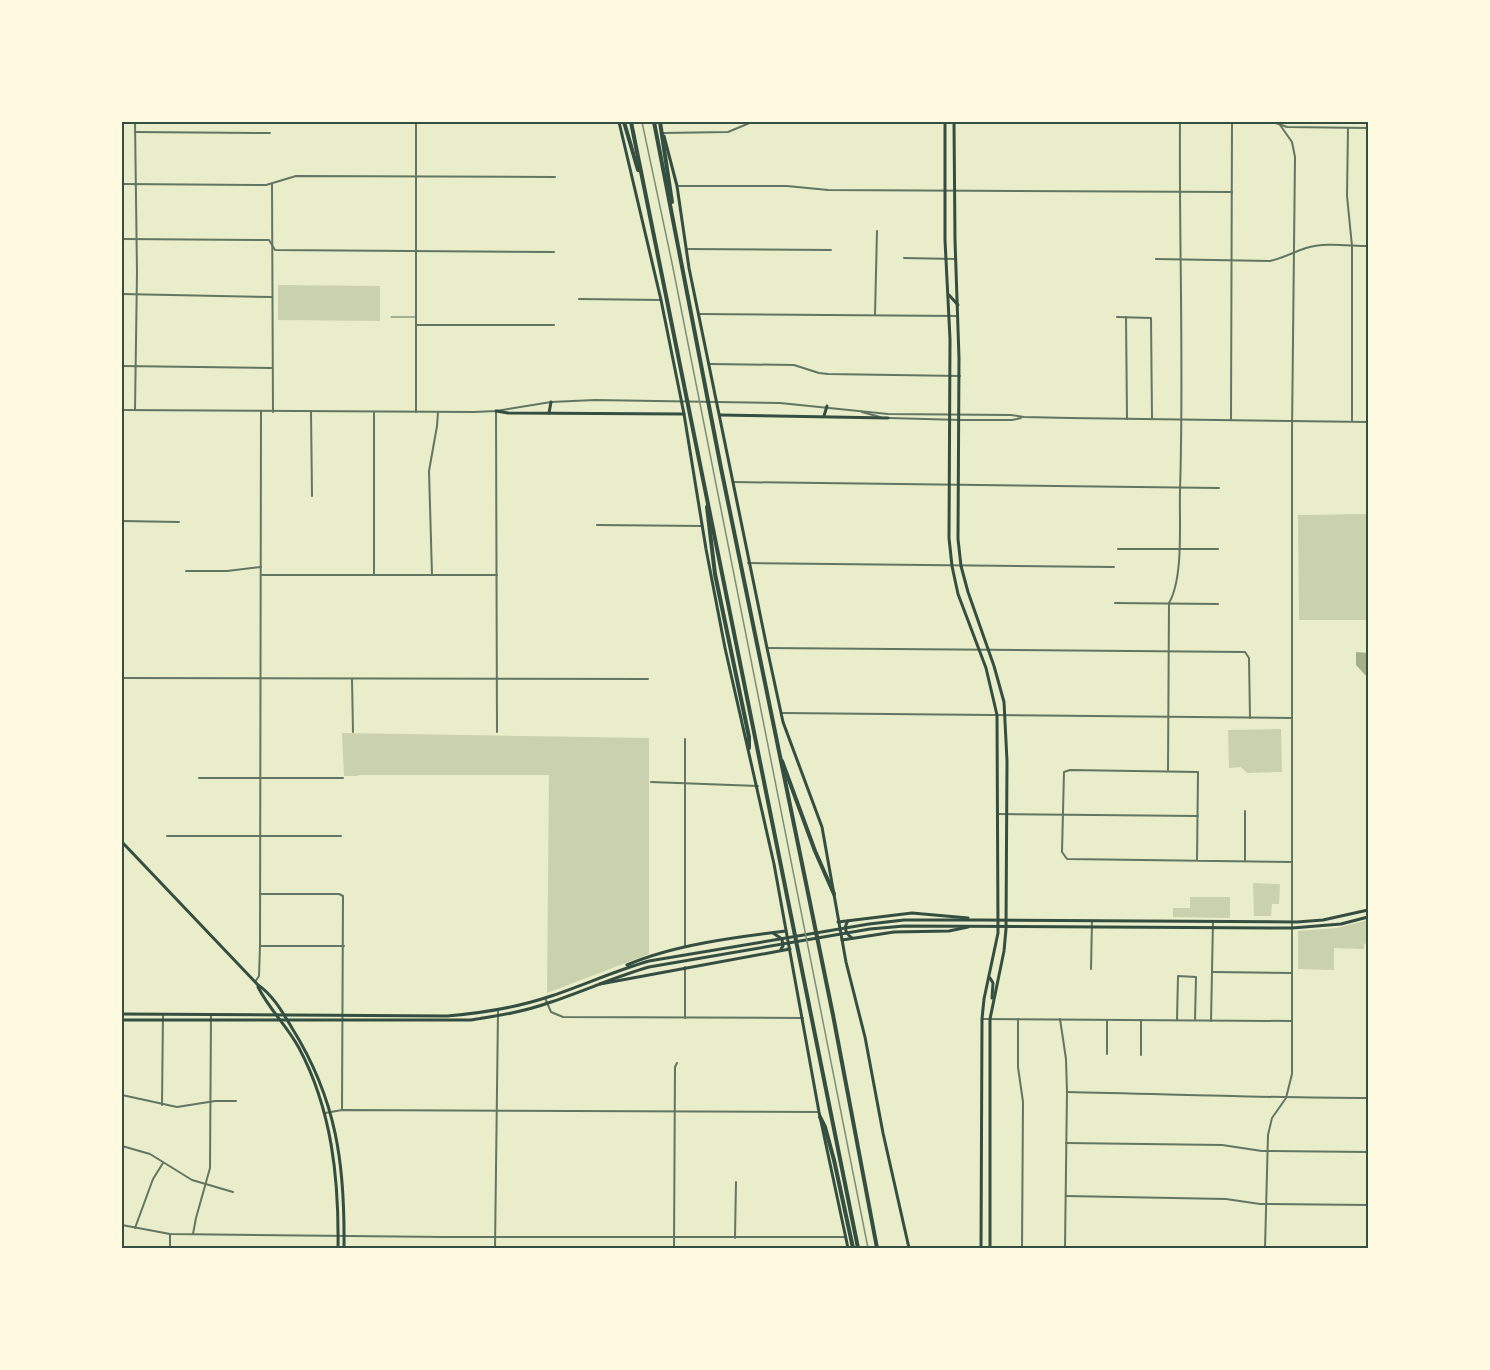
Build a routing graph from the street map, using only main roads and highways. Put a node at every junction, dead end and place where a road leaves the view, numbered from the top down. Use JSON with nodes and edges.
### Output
{"nodes":[{"id":1,"x":619,"y":122,"type":"edge"},
{"id":2,"x":624,"y":122,"type":"edge"},
{"id":3,"x":631,"y":122,"type":"edge"},
{"id":4,"x":654,"y":122,"type":"edge"},
{"id":5,"x":661,"y":122,"type":"edge"},
{"id":6,"x":945,"y":122,"type":"edge"},
{"id":7,"x":954,"y":122,"type":"edge"},
{"id":8,"x":645,"y":189,"type":"junction"},
{"id":9,"x":679,"y":247,"type":"junction"},
{"id":10,"x":948,"y":293,"type":"junction"},
{"id":11,"x":957,"y":305,"type":"junction"},
{"id":12,"x":552,"y":402,"type":"road end"},
{"id":13,"x":827,"y":406,"type":"road end"},
{"id":14,"x":496,"y":411,"type":"road end"},
{"id":15,"x":549,"y":413,"type":"junction"},
{"id":16,"x":684,"y":414,"type":"junction"},
{"id":17,"x":720,"y":415,"type":"junction"},
{"id":18,"x":824,"y":416,"type":"junction"},
{"id":19,"x":888,"y":418,"type":"road end"},
{"id":20,"x":704,"y":477,"type":"junction"},
{"id":21,"x":749,"y":748,"type":"junction"},
{"id":22,"x":778,"y":748,"type":"junction"},
{"id":23,"x":122,"y":842,"type":"edge"},
{"id":24,"x":998,"y":867,"type":"junction"},
{"id":25,"x":1007,"y":867,"type":"junction"},
{"id":26,"x":834,"y":894,"type":"junction"},
{"id":27,"x":1368,"y":910,"type":"edge"},
{"id":28,"x":1340,"y":917,"type":"junction"},
{"id":29,"x":1368,"y":917,"type":"edge"},
{"id":30,"x":849,"y":920,"type":"junction"},
{"id":31,"x":979,"y":920,"type":"junction"},
{"id":32,"x":998,"y":920,"type":"junction"},
{"id":33,"x":1006,"y":920,"type":"junction"},
{"id":34,"x":1053,"y":920,"type":"junction"},
{"id":35,"x":838,"y":921,"type":"junction"},
{"id":36,"x":1157,"y":921,"type":"junction"},
{"id":37,"x":1341,"y":924,"type":"junction"},
{"id":38,"x":976,"y":926,"type":"junction"},
{"id":39,"x":998,"y":926,"type":"junction"},
{"id":40,"x":1006,"y":926,"type":"junction"},
{"id":41,"x":1053,"y":926,"type":"junction"},
{"id":42,"x":1157,"y":927,"type":"junction"},
{"id":43,"x":786,"y":930,"type":"junction"},
{"id":44,"x":772,"y":933,"type":"junction"},
{"id":45,"x":852,"y":938,"type":"junction"},
{"id":46,"x":842,"y":940,"type":"junction"},
{"id":47,"x":790,"y":949,"type":"junction"},
{"id":48,"x":780,"y":951,"type":"junction"},
{"id":49,"x":616,"y":970,"type":"junction"},
{"id":50,"x":989,"y":977,"type":"junction"},
{"id":51,"x":256,"y":984,"type":"junction"},
{"id":52,"x":587,"y":987,"type":"junction"},
{"id":53,"x":992,"y":1005,"type":"junction"},
{"id":54,"x":122,"y":1014,"type":"edge"},
{"id":55,"x":278,"y":1014,"type":"junction"},
{"id":56,"x":284,"y":1014,"type":"junction"},
{"id":57,"x":390,"y":1014,"type":"junction"},
{"id":58,"x":447,"y":1016,"type":"junction"},
{"id":59,"x":122,"y":1020,"type":"edge"},
{"id":60,"x":281,"y":1020,"type":"junction"},
{"id":61,"x":287,"y":1020,"type":"junction"},
{"id":62,"x":389,"y":1021,"type":"junction"},
{"id":63,"x":447,"y":1021,"type":"junction"},
{"id":64,"x":315,"y":1067,"type":"junction"},
{"id":65,"x":309,"y":1070,"type":"junction"},
{"id":66,"x":981,"y":1072,"type":"junction"},
{"id":67,"x":990,"y":1072,"type":"junction"},
{"id":68,"x":820,"y":1115,"type":"junction"},
{"id":69,"x":990,"y":1124,"type":"junction"},
{"id":70,"x":981,"y":1125,"type":"junction"},
{"id":71,"x":981,"y":1190,"type":"junction"},
{"id":72,"x":990,"y":1190,"type":"junction"},
{"id":73,"x":338,"y":1248,"type":"edge"},
{"id":74,"x":344,"y":1248,"type":"edge"},
{"id":75,"x":850,"y":1248,"type":"edge"},
{"id":76,"x":858,"y":1248,"type":"edge"},
{"id":77,"x":878,"y":1248,"type":"edge"},
{"id":78,"x":909,"y":1248,"type":"edge"},
{"id":79,"x":981,"y":1248,"type":"edge"},
{"id":80,"x":990,"y":1248,"type":"edge"}],
"edges":[{"from":1,"to":16,"type":"main road"},
{"from":2,"to":8,"type":"highway"},
{"from":3,"to":8,"type":"highway"},
{"from":4,"to":9,"type":"highway"},
{"from":5,"to":9,"type":"highway"},
{"from":5,"to":17,"type":"main road"},
{"from":6,"to":10,"type":"main road"},
{"from":7,"to":11,"type":"main road"},
{"from":8,"to":20,"type":"highway"},
{"from":9,"to":22,"type":"highway"},
{"from":10,"to":11,"type":"main road"},
{"from":10,"to":24,"type":"main road"},
{"from":11,"to":25,"type":"main road"},
{"from":12,"to":15,"type":"main road"},
{"from":13,"to":18,"type":"main road"},
{"from":14,"to":15,"type":"main road"},
{"from":15,"to":16,"type":"main road"},
{"from":16,"to":21,"type":"main road"},
{"from":17,"to":18,"type":"main road"},
{"from":17,"to":26,"type":"main road"},
{"from":18,"to":19,"type":"main road"},
{"from":20,"to":21,"type":"highway"},
{"from":20,"to":76,"type":"highway"},
{"from":21,"to":43,"type":"main road"},
{"from":22,"to":26,"type":"highway"},
{"from":22,"to":77,"type":"highway"},
{"from":23,"to":51,"type":"main road"},
{"from":24,"to":25,"type":"main road"},
{"from":24,"to":32,"type":"main road"},
{"from":25,"to":33,"type":"main road"},
{"from":26,"to":35,"type":"main road"},
{"from":27,"to":28,"type":"main road"},
{"from":28,"to":36,"type":"main road"},
{"from":28,"to":37,"type":"main road"},
{"from":29,"to":37,"type":"main road"},
{"from":30,"to":31,"type":"main road"},
{"from":30,"to":35,"type":"main road"},
{"from":30,"to":45,"type":"main road"},
{"from":31,"to":32,"type":"main road"},
{"from":31,"to":49,"type":"main road"},
{"from":32,"to":33,"type":"main road"},
{"from":32,"to":39,"type":"main road"},
{"from":33,"to":34,"type":"main road"},
{"from":33,"to":40,"type":"main road"},
{"from":34,"to":36,"type":"main road"},
{"from":34,"to":41,"type":"main road"},
{"from":35,"to":46,"type":"main road"},
{"from":36,"to":42,"type":"main road"},
{"from":37,"to":42,"type":"main road"},
{"from":38,"to":39,"type":"main road"},
{"from":38,"to":45,"type":"main road"},
{"from":38,"to":52,"type":"main road"},
{"from":39,"to":40,"type":"main road"},
{"from":39,"to":50,"type":"main road"},
{"from":40,"to":41,"type":"main road"},
{"from":40,"to":53,"type":"main road"},
{"from":41,"to":42,"type":"main road"},
{"from":43,"to":44,"type":"main road"},
{"from":43,"to":47,"type":"main road"},
{"from":44,"to":48,"type":"main road"},
{"from":44,"to":49,"type":"main road"},
{"from":45,"to":46,"type":"main road"},
{"from":46,"to":78,"type":"main road"},
{"from":47,"to":48,"type":"main road"},
{"from":47,"to":68,"type":"main road"},
{"from":48,"to":52,"type":"main road"},
{"from":49,"to":58,"type":"main road"},
{"from":50,"to":53,"type":"main road"},
{"from":50,"to":66,"type":"main road"},
{"from":51,"to":55,"type":"main road"},
{"from":51,"to":56,"type":"main road"},
{"from":52,"to":63,"type":"main road"},
{"from":53,"to":67,"type":"main road"},
{"from":54,"to":55,"type":"main road"},
{"from":55,"to":56,"type":"main road"},
{"from":55,"to":60,"type":"main road"},
{"from":56,"to":57,"type":"main road"},
{"from":56,"to":61,"type":"main road"},
{"from":57,"to":58,"type":"main road"},
{"from":57,"to":62,"type":"main road"},
{"from":58,"to":63,"type":"main road"},
{"from":59,"to":60,"type":"main road"},
{"from":60,"to":61,"type":"main road"},
{"from":60,"to":65,"type":"main road"},
{"from":61,"to":62,"type":"main road"},
{"from":61,"to":64,"type":"main road"},
{"from":62,"to":63,"type":"main road"},
{"from":64,"to":65,"type":"main road"},
{"from":64,"to":74,"type":"main road"},
{"from":65,"to":73,"type":"main road"},
{"from":66,"to":67,"type":"main road"},
{"from":66,"to":70,"type":"main road"},
{"from":67,"to":69,"type":"main road"},
{"from":68,"to":75,"type":"main road"},
{"from":68,"to":75,"type":"highway"},
{"from":69,"to":70,"type":"main road"},
{"from":69,"to":72,"type":"main road"},
{"from":70,"to":71,"type":"main road"},
{"from":71,"to":72,"type":"main road"},
{"from":71,"to":79,"type":"main road"},
{"from":72,"to":80,"type":"main road"}]}
